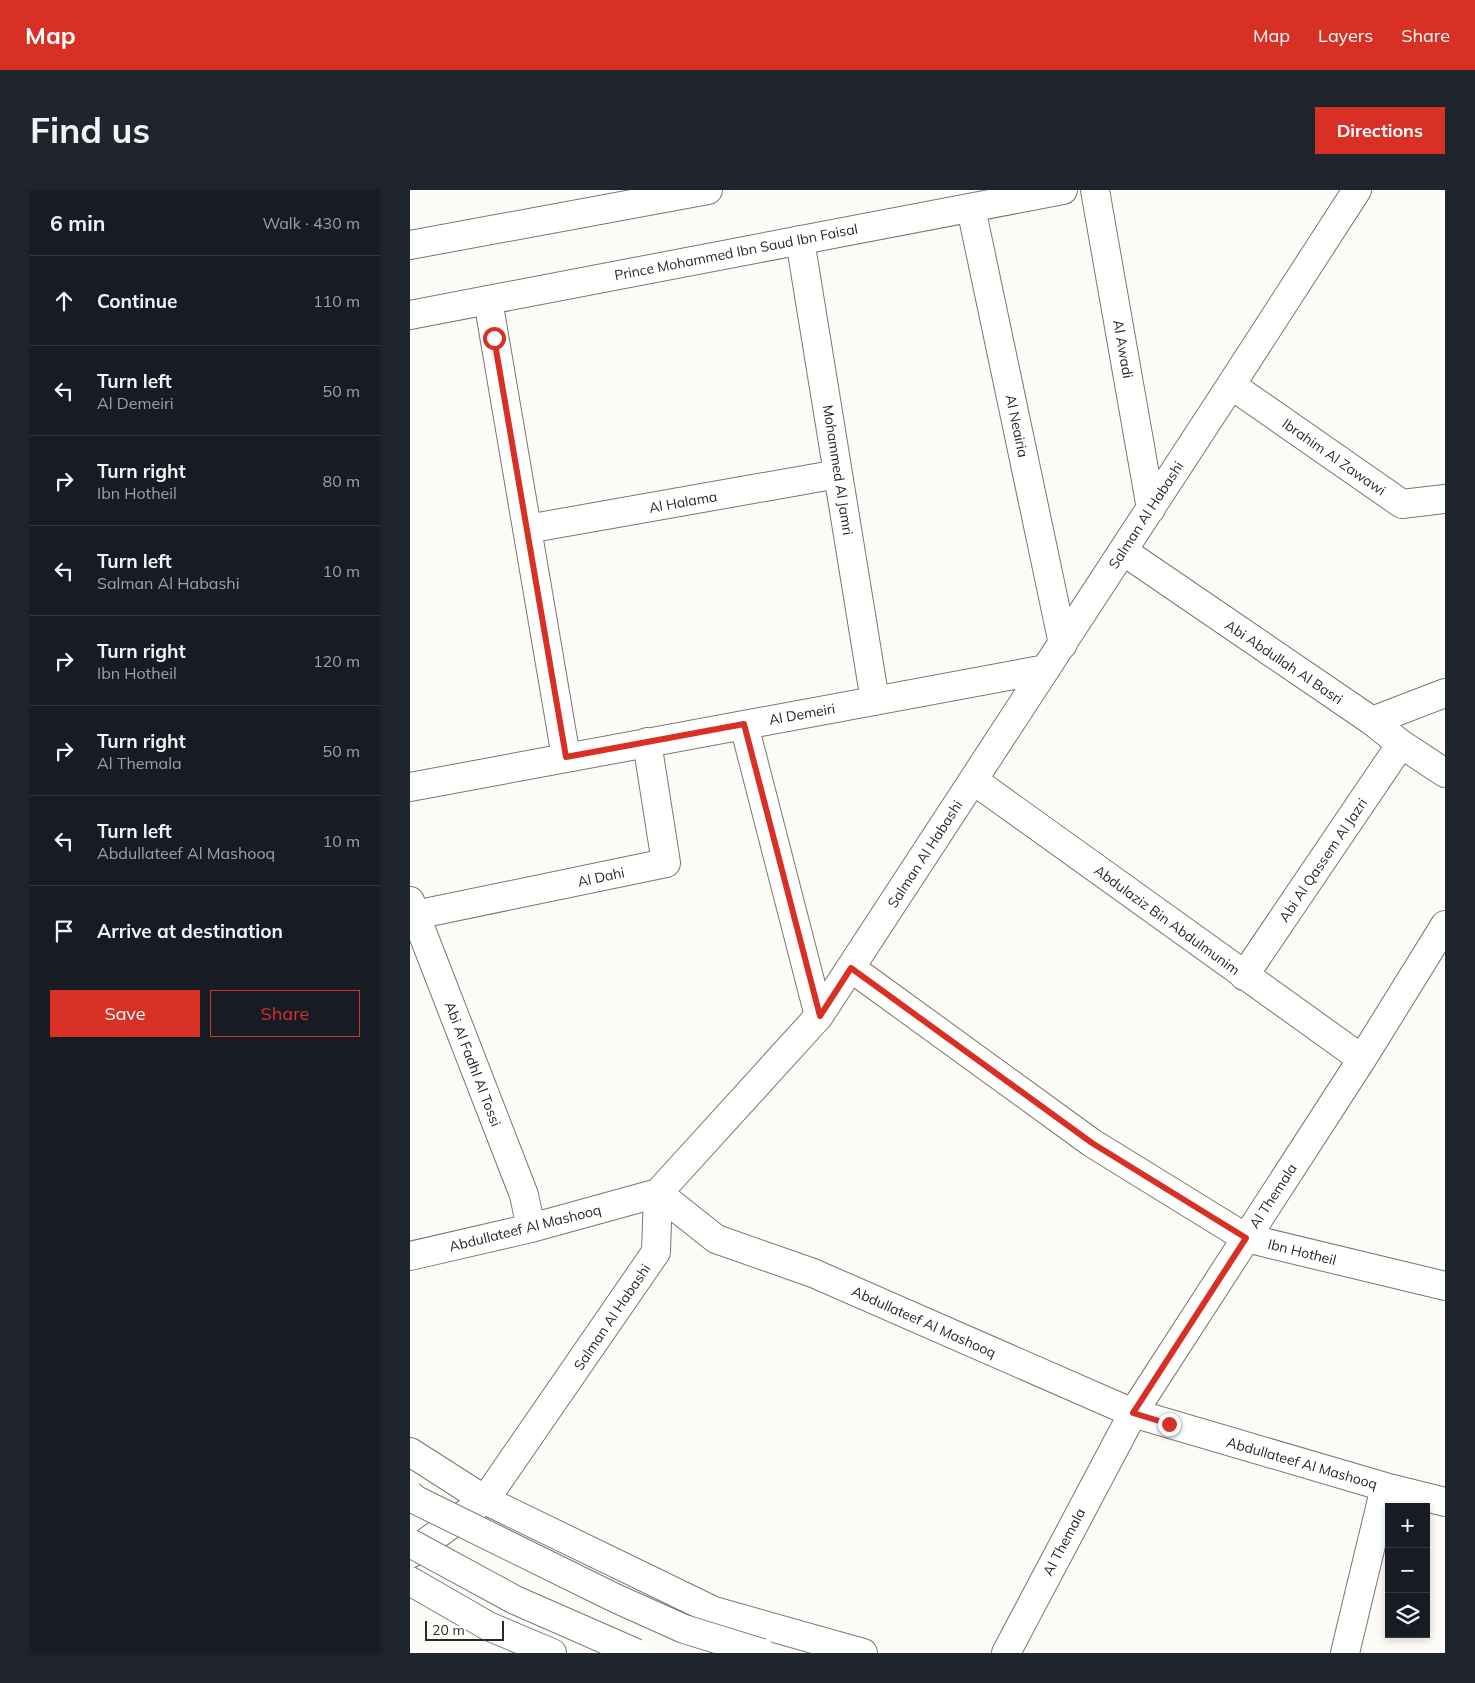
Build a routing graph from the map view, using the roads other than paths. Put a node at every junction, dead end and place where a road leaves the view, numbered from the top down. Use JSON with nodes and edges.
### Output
{"nodes":[{"id":1,"x":708,"y":190,"type":"edge"},
{"id":2,"x":1063,"y":190,"type":"edge"},
{"id":3,"x":1095,"y":190,"type":"edge"},
{"id":4,"x":1357,"y":190,"type":"edge"},
{"id":5,"x":647,"y":196,"type":"edge"},
{"id":6,"x":971,"y":208,"type":"junction"},
{"id":7,"x":800,"y":240,"type":"junction"},
{"id":8,"x":410,"y":245,"type":"edge"},
{"id":9,"x":488,"y":300,"type":"junction"},
{"id":10,"x":410,"y":315,"type":"edge"},
{"id":11,"x":1231,"y":385,"type":"junction"},
{"id":12,"x":838,"y":474,"type":"junction"},
{"id":13,"x":1445,"y":499,"type":"edge"},
{"id":14,"x":1150,"y":509,"type":"junction"},
{"id":15,"x":527,"y":529,"type":"junction"},
{"id":16,"x":1122,"y":551,"type":"junction"},
{"id":17,"x":1063,"y":644,"type":"junction"},
{"id":18,"x":1046,"y":670,"type":"junction"},
{"id":19,"x":1445,"y":692,"type":"edge"},
{"id":20,"x":876,"y":700,"type":"junction"},
{"id":21,"x":1372,"y":722,"type":"junction"},
{"id":22,"x":744,"y":724,"type":"junction"},
{"id":23,"x":647,"y":742,"type":"junction"},
{"id":24,"x":1401,"y":744,"type":"junction"},
{"id":25,"x":566,"y":757,"type":"junction"},
{"id":26,"x":1445,"y":773,"type":"edge"},
{"id":27,"x":973,"y":780,"type":"junction"},
{"id":28,"x":410,"y":787,"type":"edge"},
{"id":29,"x":413,"y":908,"type":"edge"},
{"id":30,"x":1445,"y":925,"type":"edge"},
{"id":31,"x":851,"y":968,"type":"junction"},
{"id":32,"x":1244,"y":976,"type":"junction"},
{"id":33,"x":820,"y":1016,"type":"junction"},
{"id":34,"x":1362,"y":1059,"type":"junction"},
{"id":35,"x":658,"y":1193,"type":"junction"},
{"id":36,"x":531,"y":1228,"type":"junction"},
{"id":37,"x":1246,"y":1238,"type":"junction"},
{"id":38,"x":410,"y":1256,"type":"edge"},
{"id":39,"x":1445,"y":1286,"type":"edge"},
{"id":40,"x":1133,"y":1413,"type":"junction"},
{"id":41,"x":410,"y":1453,"type":"edge"},
{"id":42,"x":1385,"y":1487,"type":"junction"},
{"id":43,"x":410,"y":1495,"type":"edge"},
{"id":44,"x":485,"y":1500,"type":"junction"},
{"id":45,"x":1445,"y":1502,"type":"edge"},
{"id":46,"x":410,"y":1543,"type":"edge"},
{"id":47,"x":410,"y":1554,"type":"edge"},
{"id":48,"x":410,"y":1582,"type":"edge"},
{"id":49,"x":552,"y":1653,"type":"edge"},
{"id":50,"x":636,"y":1653,"type":"edge"},
{"id":51,"x":762,"y":1653,"type":"edge"},
{"id":52,"x":863,"y":1653,"type":"edge"},
{"id":53,"x":1006,"y":1653,"type":"edge"},
{"id":54,"x":1345,"y":1653,"type":"edge"}],
"edges":[{"from":1,"to":5,"type":"main road"},
{"from":2,"to":6,"type":"main road","name":"Prince Mohammed Ibn Saud Ibn Faisal"},
{"from":3,"to":14,"type":"main road","name":"Al Awadi"},
{"from":4,"to":11,"type":"main road","name":"Salman Al Habashi"},
{"from":5,"to":8,"type":"main road"},
{"from":6,"to":7,"type":"main road","name":"Prince Mohammed Ibn Saud Ibn Faisal"},
{"from":6,"to":17,"type":"main road","name":"Al Neairia"},
{"from":7,"to":9,"type":"main road","name":"Prince Mohammed Ibn Saud Ibn Faisal"},
{"from":7,"to":12,"type":"main road","name":"Mohammed Al Jamri"},
{"from":9,"to":10,"type":"main road","name":"Prince Mohammed Ibn Saud Ibn Faisal"},
{"from":9,"to":15,"type":"main road"},
{"from":11,"to":13,"type":"main road","name":"Ibrahim Al Zawawi"},
{"from":11,"to":14,"type":"main road","name":"Salman Al Habashi"},
{"from":12,"to":15,"type":"main road","name":"Al Halama"},
{"from":12,"to":20,"type":"main road","name":"Mohammed Al Jamri"},
{"from":14,"to":16,"type":"main road","name":"Salman Al Habashi"},
{"from":15,"to":25,"type":"main road"},
{"from":16,"to":17,"type":"main road","name":"Salman Al Habashi"},
{"from":16,"to":21,"type":"main road","name":"Abi Abdullah Al Basri"},
{"from":17,"to":18,"type":"main road","name":"Salman Al Habashi"},
{"from":18,"to":20,"type":"main road","name":"Al Demeiri"},
{"from":18,"to":27,"type":"main road","name":"Salman Al Habashi"},
{"from":19,"to":21,"type":"main road"},
{"from":20,"to":22,"type":"main road","name":"Al Demeiri"},
{"from":21,"to":24,"type":"main road","name":"Abi Abdullah Al Basri"},
{"from":22,"to":23,"type":"main road","name":"Al Demeiri"},
{"from":22,"to":33,"type":"main road"},
{"from":23,"to":25,"type":"main road","name":"Al Demeiri"},
{"from":23,"to":29,"type":"main road","name":"Al Dahi"},
{"from":24,"to":26,"type":"main road","name":"Abi Abdullah Al Basri"},
{"from":24,"to":32,"type":"main road","name":"Abi Al Qassem Al Jazri"},
{"from":25,"to":28,"type":"main road","name":"Al Demeiri"},
{"from":27,"to":31,"type":"main road","name":"Salman Al Habashi"},
{"from":27,"to":32,"type":"main road","name":"Abdulaziz Bin Abdulmunim"},
{"from":29,"to":36,"type":"main road","name":"Abi Al Fadhl Al Tossi"},
{"from":30,"to":34,"type":"main road","name":"Al Themala"},
{"from":31,"to":33,"type":"main road","name":"Salman Al Habashi"},
{"from":31,"to":37,"type":"main road","name":"Ibn Hotheil"},
{"from":32,"to":34,"type":"main road","name":"Abdulaziz Bin Abdulmunim"},
{"from":33,"to":35,"type":"main road","name":"Salman Al Habashi"},
{"from":34,"to":37,"type":"main road","name":"Al Themala"},
{"from":35,"to":36,"type":"main road","name":"Abdullateef Al Mashooq"},
{"from":35,"to":40,"type":"main road","name":"Abdullateef Al Mashooq"},
{"from":35,"to":44,"type":"main road","name":"Salman Al Habashi"},
{"from":36,"to":38,"type":"main road","name":"Abdullateef Al Mashooq"},
{"from":37,"to":39,"type":"main road","name":"Ibn Hotheil"},
{"from":37,"to":40,"type":"main road","name":"Al Themala"},
{"from":40,"to":42,"type":"main road","name":"Abdullateef Al Mashooq"},
{"from":40,"to":53,"type":"main road","name":"Al Themala"},
{"from":41,"to":44,"type":"main road"},
{"from":42,"to":45,"type":"main road","name":"Abdullateef Al Mashooq"},
{"from":42,"to":54,"type":"main road"},
{"from":43,"to":51,"type":"main road","bridge":true},
{"from":44,"to":47,"type":"main road","name":"Salman Al Habashi"},
{"from":44,"to":52,"type":"main road"},
{"from":46,"to":50,"type":"main road","bridge":true},
{"from":48,"to":49,"type":"main road"}]}
